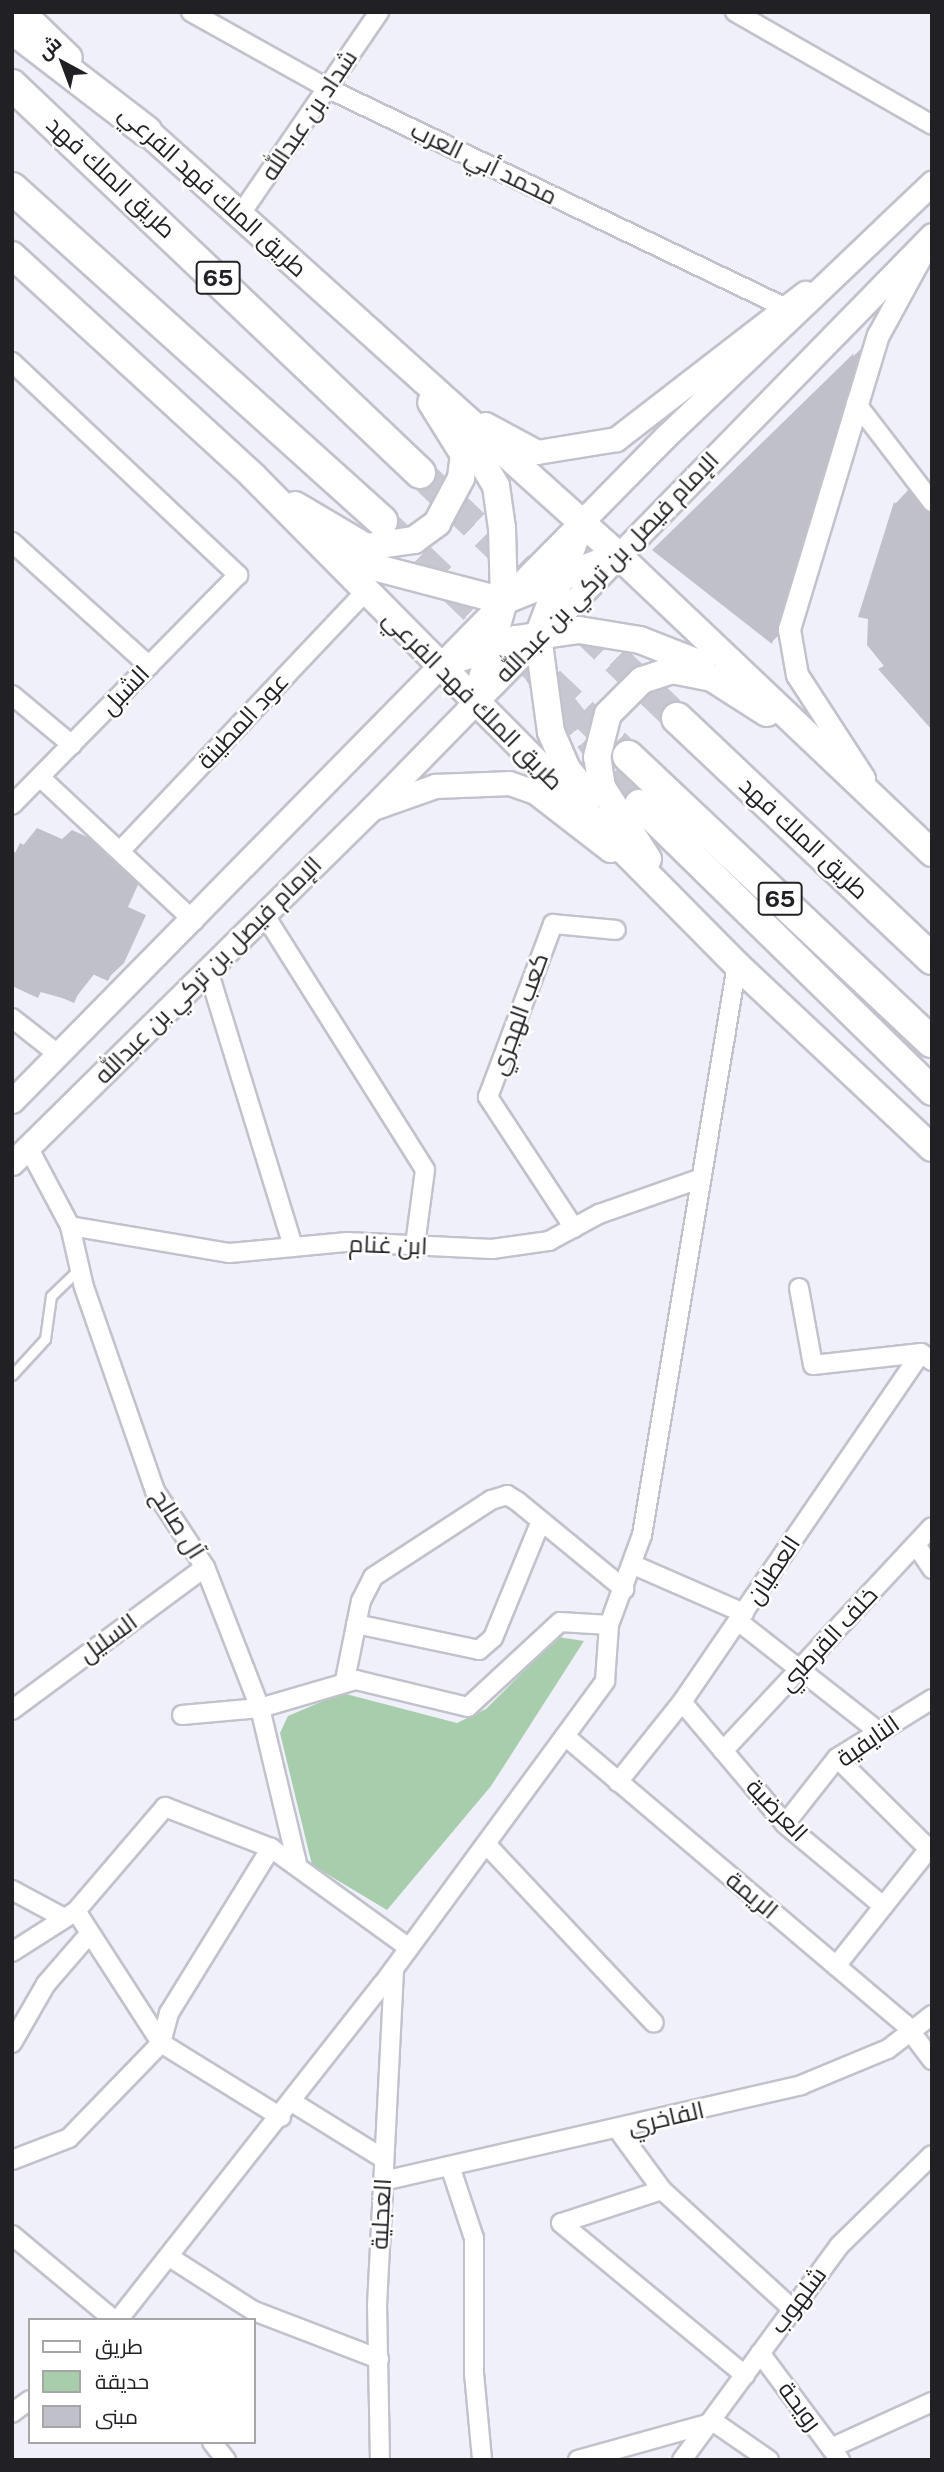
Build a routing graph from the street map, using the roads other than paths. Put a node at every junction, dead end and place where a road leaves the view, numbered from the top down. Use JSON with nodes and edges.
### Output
{"nodes":[{"id":1,"x":21,"y":12,"type":"edge"},
{"id":2,"x":191,"y":12,"type":"edge"},
{"id":3,"x":379,"y":12,"type":"edge"},
{"id":4,"x":747,"y":15,"type":"edge"},
{"id":5,"x":215,"y":18,"type":"edge"},
{"id":6,"x":12,"y":28,"type":"edge"},
{"id":7,"x":12,"y":85,"type":"edge"},
{"id":8,"x":327,"y":88,"type":"junction"},
{"id":9,"x":932,"y":125,"type":"edge"},
{"id":10,"x":147,"y":132,"type":"junction"},
{"id":11,"x":932,"y":183,"type":"edge"},
{"id":12,"x":12,"y":188,"type":"edge"},
{"id":13,"x":238,"y":218,"type":"junction"},
{"id":14,"x":932,"y":236,"type":"edge"},
{"id":15,"x":12,"y":255,"type":"edge"},
{"id":16,"x":844,"y":271,"type":"junction"},
{"id":17,"x":782,"y":306,"type":"junction"},
{"id":18,"x":393,"y":351,"type":"junction"},
{"id":19,"x":12,"y":362,"type":"edge"},
{"id":20,"x":856,"y":403,"type":"junction"},
{"id":21,"x":421,"y":474,"type":"tunnel mouth"},
{"id":22,"x":253,"y":476,"type":"junction"},
{"id":23,"x":932,"y":502,"type":"edge"},
{"id":24,"x":382,"y":522,"type":"tunnel mouth"},
{"id":25,"x":581,"y":524,"type":"junction"},
{"id":26,"x":12,"y":542,"type":"edge"},
{"id":27,"x":618,"y":555,"type":"junction"},
{"id":28,"x":559,"y":578,"type":"junction"},
{"id":29,"x":365,"y":592,"type":"junction"},
{"id":30,"x":504,"y":601,"type":"junction"},
{"id":31,"x":538,"y":636,"type":"junction"},
{"id":32,"x":494,"y":645,"type":"junction"},
{"id":33,"x":149,"y":666,"type":"junction"},
{"id":34,"x":437,"y":666,"type":"junction"},
{"id":35,"x":12,"y":695,"type":"edge"},
{"id":36,"x":475,"y":704,"type":"junction"},
{"id":37,"x":677,"y":718,"type":"tunnel mouth"},
{"id":38,"x":816,"y":743,"type":"junction"},
{"id":39,"x":72,"y":745,"type":"junction"},
{"id":40,"x":628,"y":756,"type":"tunnel mouth"},
{"id":41,"x":40,"y":777,"type":"junction"},
{"id":42,"x":879,"y":800,"type":"junction"},
{"id":43,"x":639,"y":804,"type":"tunnel mouth"},
{"id":44,"x":12,"y":805,"type":"edge"},
{"id":45,"x":370,"y":810,"type":"junction"},
{"id":46,"x":121,"y":850,"type":"junction"},
{"id":47,"x":932,"y":853,"type":"edge"},
{"id":48,"x":671,"y":896,"type":"junction"},
{"id":49,"x":264,"y":914,"type":"junction"},
{"id":50,"x":194,"y":921,"type":"junction"},
{"id":51,"x":616,"y":930,"type":"dead end"},
{"id":52,"x":932,"y":959,"type":"edge"},
{"id":53,"x":737,"y":965,"type":"junction"},
{"id":54,"x":208,"y":970,"type":"junction"},
{"id":55,"x":12,"y":1018,"type":"edge"},
{"id":56,"x":932,"y":1042,"type":"edge"},
{"id":57,"x":59,"y":1055,"type":"junction"},
{"id":58,"x":932,"y":1091,"type":"edge"},
{"id":59,"x":12,"y":1101,"type":"edge"},
{"id":60,"x":932,"y":1147,"type":"edge"},
{"id":61,"x":20,"y":1155,"type":"edge"},
{"id":62,"x":696,"y":1180,"type":"junction"},
{"id":63,"x":70,"y":1226,"type":"junction"},
{"id":64,"x":574,"y":1228,"type":"junction"},
{"id":65,"x":415,"y":1245,"type":"junction"},
{"id":66,"x":293,"y":1247,"type":"junction"},
{"id":67,"x":80,"y":1268,"type":"junction"},
{"id":68,"x":799,"y":1289,"type":"dead end"},
{"id":69,"x":926,"y":1357,"type":"edge"},
{"id":70,"x":12,"y":1375,"type":"edge"},
{"id":71,"x":541,"y":1521,"type":"junction"},
{"id":72,"x":932,"y":1527,"type":"edge"},
{"id":73,"x":916,"y":1545,"type":"junction"},
{"id":74,"x":634,"y":1565,"type":"junction"},
{"id":75,"x":205,"y":1567,"type":"junction"},
{"id":76,"x":932,"y":1569,"type":"edge"},
{"id":77,"x":624,"y":1589,"type":"junction"},
{"id":78,"x":741,"y":1617,"type":"junction"},
{"id":79,"x":356,"y":1624,"type":"junction"},
{"id":80,"x":608,"y":1625,"type":"junction"},
{"id":81,"x":802,"y":1667,"type":"junction"},
{"id":82,"x":345,"y":1680,"type":"junction"},
{"id":83,"x":932,"y":1699,"type":"edge"},
{"id":84,"x":682,"y":1702,"type":"junction"},
{"id":85,"x":260,"y":1708,"type":"junction"},
{"id":86,"x":12,"y":1710,"type":"edge"},
{"id":87,"x":182,"y":1715,"type":"dead end"},
{"id":88,"x":879,"y":1732,"type":"junction"},
{"id":89,"x":565,"y":1736,"type":"junction"},
{"id":90,"x":723,"y":1751,"type":"junction"},
{"id":91,"x":837,"y":1758,"type":"junction"},
{"id":92,"x":618,"y":1782,"type":"junction"},
{"id":93,"x":785,"y":1824,"type":"junction"},
{"id":94,"x":486,"y":1844,"type":"junction"},
{"id":95,"x":271,"y":1849,"type":"junction"},
{"id":96,"x":931,"y":1849,"type":"edge"},
{"id":97,"x":298,"y":1867,"type":"junction"},
{"id":98,"x":12,"y":1890,"type":"edge"},
{"id":99,"x":883,"y":1906,"type":"junction"},
{"id":100,"x":70,"y":1915,"type":"junction"},
{"id":101,"x":90,"y":1933,"type":"junction"},
{"id":102,"x":409,"y":1948,"type":"junction"},
{"id":103,"x":12,"y":1952,"type":"edge"},
{"id":104,"x":836,"y":1966,"type":"junction"},
{"id":105,"x":394,"y":1969,"type":"junction"},
{"id":106,"x":932,"y":2015,"type":"edge"},
{"id":107,"x":654,"y":2023,"type":"dead end"},
{"id":108,"x":912,"y":2034,"type":"junction"},
{"id":109,"x":12,"y":2043,"type":"edge"},
{"id":110,"x":161,"y":2043,"type":"junction"},
{"id":111,"x":932,"y":2060,"type":"edge"},
{"id":112,"x":286,"y":2109,"type":"junction"},
{"id":113,"x":618,"y":2130,"type":"junction"},
{"id":114,"x":932,"y":2155,"type":"edge"},
{"id":115,"x":384,"y":2159,"type":"junction"},
{"id":116,"x":12,"y":2160,"type":"edge"},
{"id":117,"x":450,"y":2166,"type":"junction"},
{"id":118,"x":383,"y":2181,"type":"junction"},
{"id":119,"x":662,"y":2190,"type":"junction"},
{"id":120,"x":12,"y":2235,"type":"edge"},
{"id":121,"x":171,"y":2258,"type":"junction"},
{"id":122,"x":790,"y":2307,"type":"junction"},
{"id":123,"x":114,"y":2318,"type":"edge"},
{"id":124,"x":118,"y":2318,"type":"edge"},
{"id":125,"x":760,"y":2353,"type":"junction"},
{"id":126,"x":379,"y":2359,"type":"junction"},
{"id":127,"x":745,"y":2375,"type":"junction"},
{"id":128,"x":28,"y":2401,"type":"edge"},
{"id":129,"x":932,"y":2402,"type":"edge"},
{"id":130,"x":12,"y":2413,"type":"edge"},
{"id":131,"x":714,"y":2422,"type":"junction"},
{"id":132,"x":214,"y":2444,"type":"edge"},
{"id":133,"x":835,"y":2454,"type":"edge"},
{"id":134,"x":226,"y":2460,"type":"edge"},
{"id":135,"x":380,"y":2460,"type":"edge"},
{"id":136,"x":482,"y":2460,"type":"edge"},
{"id":137,"x":578,"y":2460,"type":"edge"},
{"id":138,"x":682,"y":2460,"type":"edge"},
{"id":139,"x":769,"y":2460,"type":"edge"}],
"edges":[{"from":1,"to":10,"type":"main road","name":"طريق الملك فهد الفرعي"},
{"from":2,"to":5,"type":"street","name":"محمد أبي العرب"},
{"from":3,"to":8,"type":"street","name":"شداد بن عبدالله"},
{"from":4,"to":9,"type":"street"},
{"from":5,"to":8,"type":"street","name":"محمد أبي العرب"},
{"from":6,"to":10,"type":"highway"},
{"from":7,"to":21,"type":"highway","name":"طريق الملك فهد","number":"65"},
{"from":8,"to":13,"type":"street","name":"شداد بن عبدالله"},
{"from":8,"to":17,"type":"street","name":"محمد أبي العرب"},
{"from":10,"to":13,"type":"main road","name":"طريق الملك فهد الفرعي"},
{"from":11,"to":16,"type":"main road","name":"الإمام فيصل بن تركي بن عبدالله"},
{"from":12,"to":24,"type":"highway"},
{"from":13,"to":18,"type":"main road","name":"طريق الملك فهد الفرعي"},
{"from":14,"to":20,"type":"street"},
{"from":14,"to":27,"type":"main road","name":"الإمام فيصل بن تركي بن عبدالله"},
{"from":15,"to":22,"type":"main road","name":"طريق الملك فهد الفرعي"},
{"from":16,"to":17,"type":"main road"},
{"from":16,"to":25,"type":"main road","name":"الإمام فيصل بن تركي بن عبدالله"},
{"from":17,"to":18,"type":"main road"},
{"from":18,"to":22,"type":"main road"},
{"from":18,"to":25,"type":"main road","name":"طريق الملك فهد الفرعي"},
{"from":18,"to":30,"type":"main road"},
{"from":19,"to":33,"type":"street","name":"الشبل"},
{"from":20,"to":23,"type":"street"},
{"from":20,"to":42,"type":"street"},
{"from":22,"to":29,"type":"main road","name":"طريق الملك فهد الفرعي"},
{"from":22,"to":30,"type":"main road"},
{"from":25,"to":27,"type":"main road","name":"طريق الملك فهد الفرعي"},
{"from":25,"to":28,"type":"main road"},
{"from":25,"to":30,"type":"main road","name":"الإمام فيصل بن تركي بن عبدالله"},
{"from":26,"to":33,"type":"street"},
{"from":27,"to":28,"type":"main road"},
{"from":27,"to":31,"type":"main road","name":"الإمام فيصل بن تركي بن عبدالله"},
{"from":27,"to":38,"type":"main road","name":"طريق الملك فهد الفرعي"},
{"from":28,"to":30,"type":"main road"},
{"from":28,"to":31,"type":"main road"},
{"from":29,"to":34,"type":"main road","name":"طريق الملك فهد الفرعي"},
{"from":29,"to":46,"type":"street","name":"عود المطينة"},
{"from":30,"to":32,"type":"main road"},
{"from":30,"to":34,"type":"main road","name":"الإمام فيصل بن تركي بن عبدالله"},
{"from":31,"to":32,"type":"main road"},
{"from":31,"to":36,"type":"main road","name":"الإمام فيصل بن تركي بن عبدالله"},
{"from":31,"to":38,"type":"main road"},
{"from":31,"to":48,"type":"main road"},
{"from":32,"to":34,"type":"main road"},
{"from":32,"to":36,"type":"main road"},
{"from":33,"to":39,"type":"street","name":"الشبل"},
{"from":34,"to":36,"type":"main road","name":"طريق الملك فهد الفرعي"},
{"from":34,"to":50,"type":"main road","name":"الإمام فيصل بن تركي بن عبدالله"},
{"from":35,"to":39,"type":"street"},
{"from":36,"to":45,"type":"main road","name":"الإمام فيصل بن تركي بن عبدالله"},
{"from":36,"to":48,"type":"main road","name":"طريق الملك فهد الفرعي"},
{"from":37,"to":52,"type":"highway","name":"طريق الملك فهد","number":"65"},
{"from":38,"to":42,"type":"main road","name":"طريق الملك فهد الفرعي"},
{"from":38,"to":48,"type":"main road"},
{"from":39,"to":41,"type":"street","name":"الشبل"},
{"from":40,"to":56,"type":"highway","number":"65"},
{"from":41,"to":44,"type":"street","name":"الشبل"},
{"from":41,"to":46,"type":"street"},
{"from":42,"to":47,"type":"main road","name":"طريق الملك فهد الفرعي"},
{"from":43,"to":58,"type":"highway"},
{"from":45,"to":48,"type":"main road"},
{"from":45,"to":49,"type":"main road","name":"الإمام فيصل بن تركي بن عبدالله"},
{"from":46,"to":50,"type":"street"},
{"from":48,"to":53,"type":"main road","name":"طريق الملك فهد الفرعي"},
{"from":49,"to":54,"type":"main road","name":"الإمام فيصل بن تركي بن عبدالله"},
{"from":49,"to":65,"type":"street"},
{"from":50,"to":57,"type":"main road","name":"الإمام فيصل بن تركي بن عبدالله"},
{"from":51,"to":64,"type":"street","name":"كعب الهجري"},
{"from":53,"to":60,"type":"main road","name":"طريق الملك فهد الفرعي"},
{"from":53,"to":62,"type":"street"},
{"from":54,"to":61,"type":"main road","name":"الإمام فيصل بن تركي بن عبدالله"},
{"from":54,"to":66,"type":"street"},
{"from":55,"to":57,"type":"street"},
{"from":57,"to":59,"type":"main road","name":"الإمام فيصل بن تركي بن عبدالله"},
{"from":61,"to":63,"type":"street","name":"آل صالح"},
{"from":62,"to":64,"type":"street","name":"ابن غنام"},
{"from":62,"to":74,"type":"street"},
{"from":63,"to":66,"type":"street","name":"ابن غنام"},
{"from":63,"to":67,"type":"street","name":"آل صالح"},
{"from":64,"to":65,"type":"street","name":"ابن غنام"},
{"from":65,"to":66,"type":"street","name":"ابن غنام"},
{"from":67,"to":70,"type":"lane"},
{"from":67,"to":75,"type":"street","name":"آل صالح"},
{"from":68,"to":69,"type":"street"},
{"from":69,"to":78,"type":"street","name":"العطيان"},
{"from":71,"to":77,"type":"street"},
{"from":71,"to":79,"type":"street"},
{"from":71,"to":79,"type":"street"},
{"from":72,"to":73,"type":"street","name":"خلف القرطبي"},
{"from":73,"to":76,"type":"street"},
{"from":73,"to":81,"type":"street","name":"خلف القرطبي"},
{"from":74,"to":77,"type":"street"},
{"from":74,"to":78,"type":"street"},
{"from":75,"to":85,"type":"street","name":"آل صالح"},
{"from":75,"to":86,"type":"street","name":"السليل"},
{"from":77,"to":80,"type":"street"},
{"from":78,"to":81,"type":"street"},
{"from":78,"to":84,"type":"street","name":"العطيان"},
{"from":79,"to":82,"type":"street"},
{"from":80,"to":82,"type":"street"},
{"from":80,"to":89,"type":"street"},
{"from":81,"to":88,"type":"street"},
{"from":81,"to":90,"type":"street","name":"خلف القرطبي"},
{"from":82,"to":85,"type":"street"},
{"from":83,"to":88,"type":"street","name":"النايفية"},
{"from":84,"to":90,"type":"street","name":"العرضية"},
{"from":84,"to":92,"type":"street","name":"العطيان"},
{"from":85,"to":87,"type":"street"},
{"from":85,"to":97,"type":"street","name":"آل صالح"},
{"from":88,"to":91,"type":"street","name":"النايفية"},
{"from":89,"to":92,"type":"street","name":"الريمة"},
{"from":89,"to":94,"type":"street"},
{"from":90,"to":93,"type":"street","name":"العرضية"},
{"from":91,"to":93,"type":"street","name":"النايفية"},
{"from":91,"to":96,"type":"street"},
{"from":92,"to":104,"type":"street","name":"الريمة"},
{"from":93,"to":99,"type":"street","name":"العرضية"},
{"from":94,"to":102,"type":"street"},
{"from":94,"to":107,"type":"street"},
{"from":95,"to":97,"type":"street"},
{"from":95,"to":100,"type":"street"},
{"from":95,"to":110,"type":"street"},
{"from":96,"to":99,"type":"street"},
{"from":97,"to":102,"type":"street"},
{"from":98,"to":100,"type":"street"},
{"from":99,"to":104,"type":"street"},
{"from":100,"to":101,"type":"street"},
{"from":100,"to":103,"type":"street"},
{"from":101,"to":109,"type":"street"},
{"from":101,"to":110,"type":"street"},
{"from":102,"to":105,"type":"street"},
{"from":104,"to":108,"type":"street","name":"الريمة"},
{"from":105,"to":112,"type":"street"},
{"from":105,"to":115,"type":"street","name":"العجلية"},
{"from":106,"to":108,"type":"street","name":"الفاخري"},
{"from":108,"to":111,"type":"street","name":"الريمة"},
{"from":108,"to":113,"type":"street","name":"الفاخري"},
{"from":110,"to":112,"type":"street"},
{"from":110,"to":116,"type":"street"},
{"from":112,"to":115,"type":"street"},
{"from":112,"to":121,"type":"street"},
{"from":113,"to":117,"type":"street","name":"الفاخري"},
{"from":113,"to":119,"type":"street"},
{"from":114,"to":122,"type":"street","name":"شلهوب"},
{"from":115,"to":118,"type":"street","name":"العجلية"},
{"from":117,"to":118,"type":"street","name":"الفاخري"},
{"from":117,"to":136,"type":"street"},
{"from":118,"to":126,"type":"street","name":"العجلية"},
{"from":119,"to":122,"type":"street"},
{"from":119,"to":127,"type":"street"},
{"from":120,"to":123,"type":"street"},
{"from":121,"to":124,"type":"street"},
{"from":121,"to":126,"type":"street"},
{"from":122,"to":125,"type":"street","name":"شلهوب"},
{"from":125,"to":127,"type":"street","name":"شلهوب"},
{"from":125,"to":133,"type":"street","name":"رويحة"},
{"from":126,"to":135,"type":"street","name":"العجلية"},
{"from":127,"to":131,"type":"street","name":"شلهوب"},
{"from":128,"to":130,"type":"street"},
{"from":129,"to":133,"type":"street"},
{"from":131,"to":137,"type":"street"},
{"from":131,"to":138,"type":"street","name":"شلهوب"},
{"from":131,"to":139,"type":"street"},
{"from":132,"to":134,"type":"street"}]}
